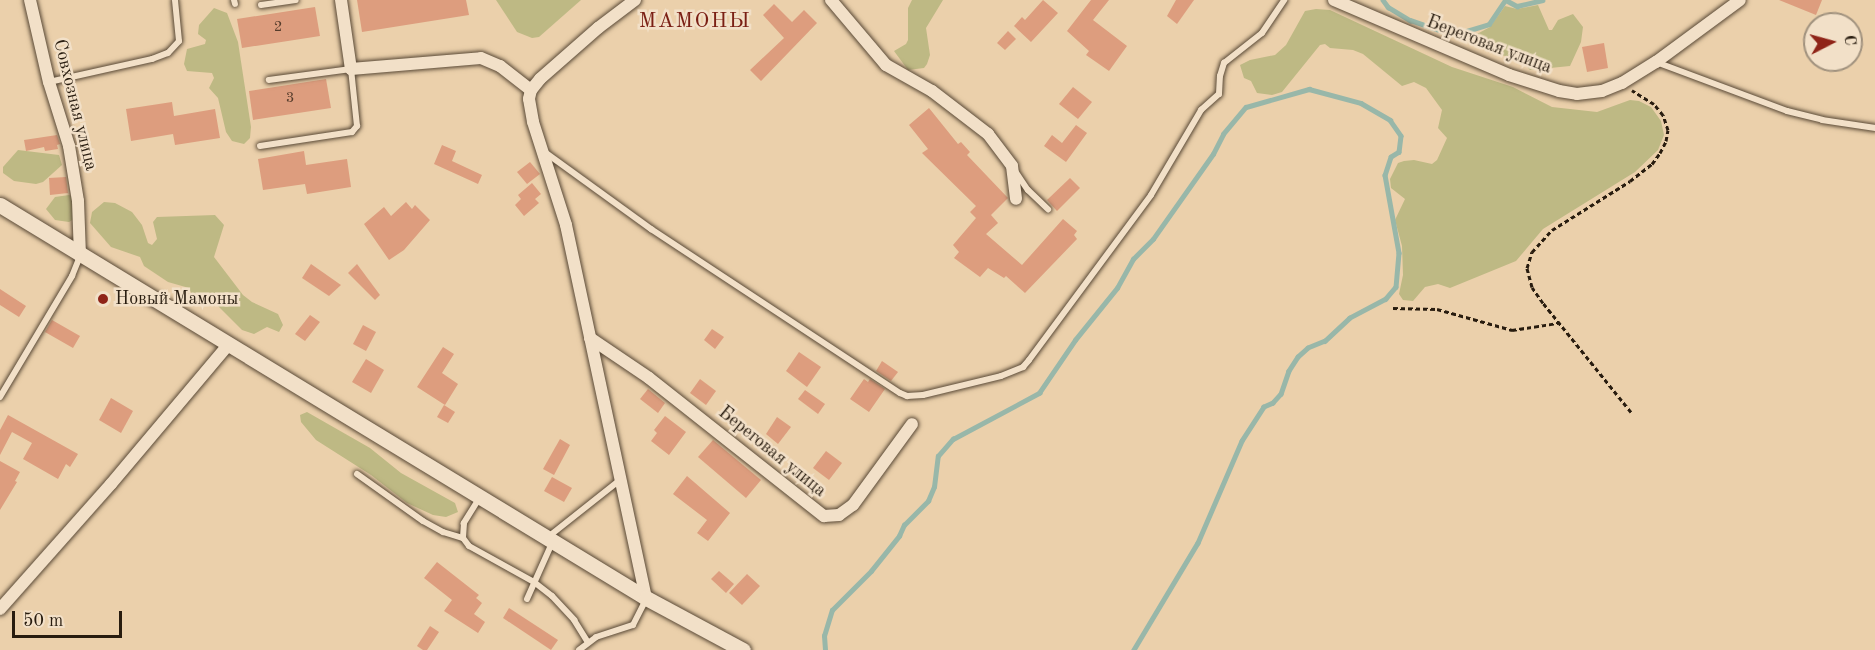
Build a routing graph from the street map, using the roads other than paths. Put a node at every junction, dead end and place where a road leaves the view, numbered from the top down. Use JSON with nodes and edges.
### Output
{"nodes":[{"id":1,"x":30,"y":0,"type":"edge"},
{"id":2,"x":175,"y":0,"type":"edge"},
{"id":3,"x":296,"y":0,"type":"edge"},
{"id":4,"x":341,"y":0,"type":"edge"},
{"id":5,"x":635,"y":0,"type":"edge"},
{"id":6,"x":831,"y":0,"type":"edge"},
{"id":7,"x":1284,"y":0,"type":"edge"},
{"id":8,"x":1334,"y":0,"type":"edge"},
{"id":9,"x":1740,"y":0,"type":"edge"},
{"id":10,"x":261,"y":5,"type":"dead end"},
{"id":11,"x":1656,"y":62,"type":"junction"},
{"id":12,"x":351,"y":69,"type":"junction"},
{"id":13,"x":269,"y":80,"type":"dead end"},
{"id":14,"x":50,"y":82,"type":"junction"},
{"id":15,"x":531,"y":90,"type":"junction"},
{"id":16,"x":1875,"y":128,"type":"edge"},
{"id":17,"x":260,"y":146,"type":"dead end"},
{"id":18,"x":544,"y":152,"type":"junction"},
{"id":19,"x":1012,"y":166,"type":"junction"},
{"id":20,"x":1016,"y":199,"type":"dead end"},
{"id":21,"x":0,"y":205,"type":"edge"},
{"id":22,"x":1048,"y":209,"type":"dead end"},
{"id":23,"x":80,"y":256,"type":"junction"},
{"id":24,"x":590,"y":338,"type":"junction"},
{"id":25,"x":228,"y":345,"type":"junction"},
{"id":26,"x":0,"y":397,"type":"edge"},
{"id":27,"x":912,"y":424,"type":"dead end"},
{"id":28,"x":357,"y":474,"type":"dead end"},
{"id":29,"x":621,"y":480,"type":"junction"},
{"id":30,"x":481,"y":496,"type":"junction"},
{"id":31,"x":463,"y":538,"type":"junction"},
{"id":32,"x":550,"y":539,"type":"junction"},
{"id":33,"x":534,"y":582,"type":"junction"},
{"id":34,"x":646,"y":598,"type":"junction"},
{"id":35,"x":527,"y":599,"type":"dead end"},
{"id":36,"x":0,"y":609,"type":"edge"},
{"id":37,"x":588,"y":642,"type":"junction"},
{"id":38,"x":579,"y":650,"type":"edge"},
{"id":39,"x":742,"y":650,"type":"edge"}],
"edges":[{"from":1,"to":14,"type":"street","name":"Совхозная улица"},
{"from":2,"to":14,"type":"lane"},
{"from":3,"to":10,"type":"lane"},
{"from":4,"to":12,"type":"street"},
{"from":5,"to":15,"type":"street"},
{"from":6,"to":19,"type":"street"},
{"from":7,"to":18,"type":"lane"},
{"from":8,"to":11,"type":"street","name":"Береговая улица"},
{"from":9,"to":11,"type":"street","name":"Береговая улица"},
{"from":11,"to":16,"type":"lane"},
{"from":12,"to":13,"type":"lane"},
{"from":12,"to":15,"type":"street"},
{"from":12,"to":17,"type":"lane"},
{"from":14,"to":23,"type":"street","name":"Совхозная улица"},
{"from":15,"to":18,"type":"street"},
{"from":18,"to":24,"type":"street"},
{"from":19,"to":20,"type":"street"},
{"from":19,"to":22,"type":"lane"},
{"from":21,"to":23,"type":"street"},
{"from":23,"to":25,"type":"street"},
{"from":23,"to":26,"type":"lane"},
{"from":24,"to":27,"type":"street","name":"Береговая улица"},
{"from":24,"to":29,"type":"street"},
{"from":25,"to":30,"type":"street"},
{"from":25,"to":36,"type":"street"},
{"from":28,"to":31,"type":"lane"},
{"from":29,"to":32,"type":"lane"},
{"from":29,"to":34,"type":"street"},
{"from":30,"to":31,"type":"lane"},
{"from":30,"to":32,"type":"street"},
{"from":31,"to":33,"type":"lane"},
{"from":32,"to":33,"type":"lane"},
{"from":32,"to":34,"type":"street"},
{"from":33,"to":35,"type":"lane"},
{"from":33,"to":37,"type":"lane"},
{"from":34,"to":37,"type":"lane"},
{"from":34,"to":39,"type":"street"},
{"from":37,"to":38,"type":"lane"}]}
